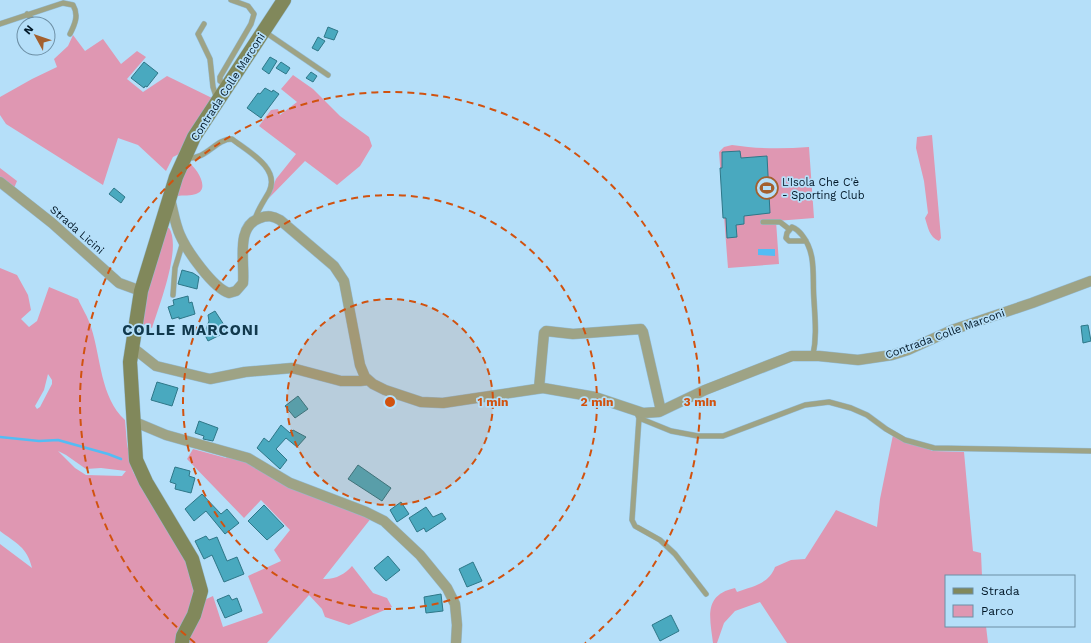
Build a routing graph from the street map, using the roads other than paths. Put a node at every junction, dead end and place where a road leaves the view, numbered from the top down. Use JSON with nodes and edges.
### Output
{"nodes":[{"id":1,"x":231,"y":0,"type":"edge"},
{"id":2,"x":284,"y":0,"type":"edge"},
{"id":3,"x":27,"y":14,"type":"joint"},
{"id":4,"x":0,"y":24,"type":"edge"},
{"id":5,"x":204,"y":24,"type":"dead end"},
{"id":6,"x":264,"y":31,"type":"junction"},
{"id":7,"x":70,"y":34,"type":"dead end"},
{"id":8,"x":328,"y":75,"type":"dead end"},
{"id":9,"x":227,"y":87,"type":"junction"},
{"id":10,"x":218,"y":102,"type":"junction"},
{"id":11,"x":185,"y":158,"type":"junction"},
{"id":12,"x":0,"y":182,"type":"edge"},
{"id":13,"x":170,"y":198,"type":"junction"},
{"id":14,"x":255,"y":219,"type":"junction"},
{"id":15,"x":763,"y":222,"type":"dead end"},
{"id":16,"x":790,"y":229,"type":"junction"},
{"id":17,"x":183,"y":241,"type":"junction"},
{"id":18,"x":806,"y":241,"type":"junction"},
{"id":19,"x":1091,"y":281,"type":"edge"},
{"id":20,"x":141,"y":292,"type":"junction"},
{"id":21,"x":173,"y":295,"type":"dead end"},
{"id":22,"x":132,"y":347,"type":"junction"},
{"id":23,"x":813,"y":355,"type":"junction"},
{"id":24,"x":368,"y":380,"type":"junction"},
{"id":25,"x":539,"y":388,"type":"junction"},
{"id":26,"x":661,"y":411,"type":"junction"},
{"id":27,"x":638,"y":415,"type":"junction"},
{"id":28,"x":134,"y":422,"type":"junction"},
{"id":29,"x":1091,"y":451,"type":"edge"},
{"id":30,"x":706,"y":594,"type":"dead end"},
{"id":31,"x":182,"y":643,"type":"edge"},
{"id":32,"x":456,"y":643,"type":"edge"}],
"edges":[{"from":1,"to":9,"type":"lane"},
{"from":2,"to":6,"type":"street","name":"Contrada Colle Marconi"},
{"from":3,"to":4,"type":"lane"},
{"from":3,"to":7,"type":"lane"},
{"from":5,"to":10,"type":"lane"},
{"from":6,"to":8,"type":"lane"},
{"from":6,"to":9,"type":"street","name":"Contrada Colle Marconi"},
{"from":9,"to":10,"type":"street","name":"Contrada Colle Marconi"},
{"from":10,"to":11,"type":"street","name":"Contrada Colle Marconi"},
{"from":11,"to":13,"type":"street","name":"Contrada Colle Marconi"},
{"from":11,"to":14,"type":"lane"},
{"from":12,"to":20,"type":"street","name":"Strada Licini"},
{"from":13,"to":17,"type":"street","name":"Contrada Colle Marconi"},
{"from":13,"to":20,"type":"street","name":"Contrada Colle Marconi"},
{"from":14,"to":17,"type":"street","name":"Contrada Colle Marconi"},
{"from":14,"to":24,"type":"street"},
{"from":15,"to":16,"type":"lane"},
{"from":16,"to":18,"type":"lane"},
{"from":16,"to":18,"type":"lane"},
{"from":17,"to":21,"type":"lane"},
{"from":18,"to":23,"type":"lane"},
{"from":19,"to":23,"type":"street","name":"Contrada Colle Marconi"},
{"from":20,"to":22,"type":"street","name":"Contrada Colle Marconi"},
{"from":22,"to":24,"type":"street"},
{"from":22,"to":28,"type":"street","name":"Contrada Colle Marconi"},
{"from":23,"to":26,"type":"street","name":"Contrada Colle Marconi"},
{"from":24,"to":25,"type":"street","name":"Contrada Colle Marconi"},
{"from":25,"to":26,"type":"street"},
{"from":25,"to":27,"type":"street","name":"Contrada Colle Marconi"},
{"from":26,"to":27,"type":"street","name":"Contrada Colle Marconi"},
{"from":27,"to":29,"type":"lane"},
{"from":27,"to":30,"type":"lane"},
{"from":28,"to":31,"type":"street","name":"Contrada Colle Marconi"},
{"from":28,"to":32,"type":"street"}]}
